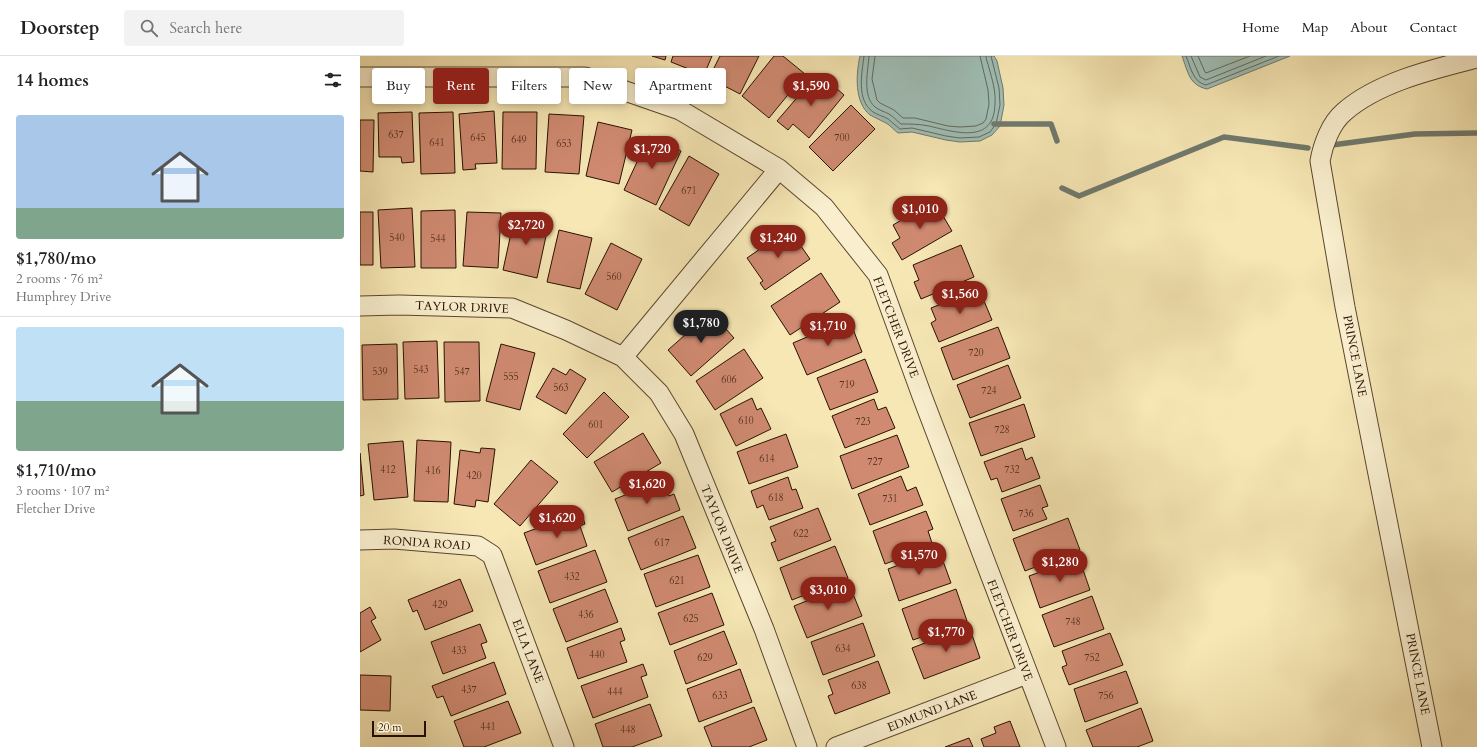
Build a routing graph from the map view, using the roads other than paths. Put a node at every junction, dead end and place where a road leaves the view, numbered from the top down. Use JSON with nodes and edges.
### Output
{"nodes":[{"id":1,"x":1477,"y":58,"type":"edge"},
{"id":2,"x":360,"y":77,"type":"edge"},
{"id":3,"x":779,"y":169,"type":"junction"},
{"id":4,"x":360,"y":306,"type":"edge"},
{"id":5,"x":623,"y":357,"type":"junction"},
{"id":6,"x":360,"y":540,"type":"edge"},
{"id":7,"x":492,"y":555,"type":"joint"},
{"id":8,"x":1027,"y":674,"type":"junction"},
{"id":9,"x":564,"y":747,"type":"edge"},
{"id":10,"x":807,"y":747,"type":"edge"},
{"id":11,"x":836,"y":747,"type":"edge"},
{"id":12,"x":1056,"y":747,"type":"edge"},
{"id":13,"x":1432,"y":747,"type":"edge"}],
"edges":[{"from":1,"to":13,"type":"street","name":"PRINCE LANE"},
{"from":2,"to":3,"type":"street","name":"FLETCHER DRIVE"},
{"from":3,"to":5,"type":"street"},
{"from":3,"to":8,"type":"street","name":"FLETCHER DRIVE"},
{"from":4,"to":5,"type":"street","name":"TAYLOR DRIVE"},
{"from":5,"to":10,"type":"street","name":"TAYLOR DRIVE"},
{"from":6,"to":7,"type":"street","name":"RONDA ROAD"},
{"from":7,"to":9,"type":"street","name":"ELLA LANE"},
{"from":8,"to":11,"type":"street","name":"EDMUND LANE"},
{"from":8,"to":12,"type":"street","name":"FLETCHER DRIVE"}]}
